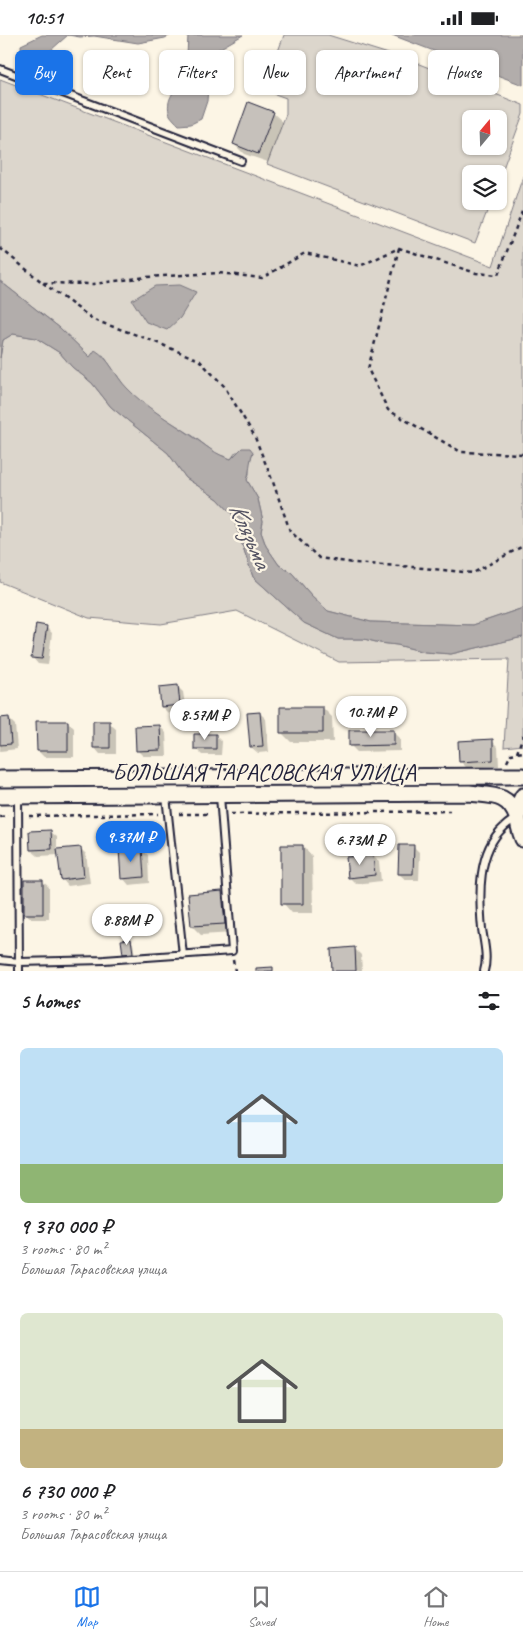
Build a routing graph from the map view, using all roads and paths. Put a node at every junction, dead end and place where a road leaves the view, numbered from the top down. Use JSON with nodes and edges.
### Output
{"nodes":[{"id":1,"x":0,"y":69,"type":"edge"},
{"id":2,"x":241,"y":161,"type":"dead end"},
{"id":3,"x":523,"y":209,"type":"edge"},
{"id":4,"x":0,"y":248,"type":"edge"},
{"id":5,"x":399,"y":248,"type":"junction"},
{"id":6,"x":43,"y":283,"type":"junction"},
{"id":7,"x":523,"y":454,"type":"edge"},
{"id":8,"x":523,"y":547,"type":"edge"},
{"id":9,"x":523,"y":735,"type":"edge"},
{"id":10,"x":523,"y":752,"type":"edge"},
{"id":11,"x":517,"y":753,"type":"junction"},
{"id":12,"x":504,"y":769,"type":"dead end"},
{"id":13,"x":523,"y":776,"type":"edge"},
{"id":14,"x":0,"y":779,"type":"edge"},
{"id":15,"x":0,"y":796,"type":"edge"},
{"id":16,"x":18,"y":796,"type":"junction"},
{"id":17,"x":166,"y":796,"type":"junction"},
{"id":18,"x":220,"y":796,"type":"junction"},
{"id":19,"x":523,"y":796,"type":"edge"},
{"id":20,"x":517,"y":817,"type":"junction"},
{"id":21,"x":523,"y":839,"type":"edge"},
{"id":22,"x":183,"y":955,"type":"junction"},
{"id":23,"x":0,"y":961,"type":"edge"},
{"id":24,"x":19,"y":962,"type":"junction"},
{"id":25,"x":19,"y":971,"type":"edge"},
{"id":26,"x":484,"y":971,"type":"edge"}],
"edges":[{"from":1,"to":2,"type":"lane"},
{"from":3,"to":5,"type":"path"},
{"from":4,"to":6,"type":"path"},
{"from":5,"to":6,"type":"path"},
{"from":5,"to":7,"type":"path"},
{"from":6,"to":8,"type":"path"},
{"from":9,"to":11,"type":"path"},
{"from":10,"to":11,"type":"path"},
{"from":11,"to":12,"type":"path"},
{"from":13,"to":14,"type":"street","name":"БОЛЬШАЯ ТАРАСОВСКАЯ УЛИЦА"},
{"from":15,"to":16,"type":"street","name":"БОЛЬШАЯ ТАРАСОВСКАЯ УЛИЦА"},
{"from":16,"to":17,"type":"street","name":"БОЛЬШАЯ ТАРАСОВСКАЯ УЛИЦА"},
{"from":16,"to":24,"type":"lane"},
{"from":17,"to":18,"type":"street","name":"БОЛЬШАЯ ТАРАСОВСКАЯ УЛИЦА"},
{"from":17,"to":22,"type":"lane"},
{"from":18,"to":20,"type":"street","name":"БОЛЬШАЯ ТАРАСОВСКАЯ УЛИЦА"},
{"from":18,"to":22,"type":"lane"},
{"from":19,"to":20,"type":"street"},
{"from":20,"to":21,"type":"street"},
{"from":20,"to":26,"type":"lane"},
{"from":22,"to":24,"type":"lane"},
{"from":23,"to":24,"type":"lane"},
{"from":24,"to":25,"type":"lane"}]}
